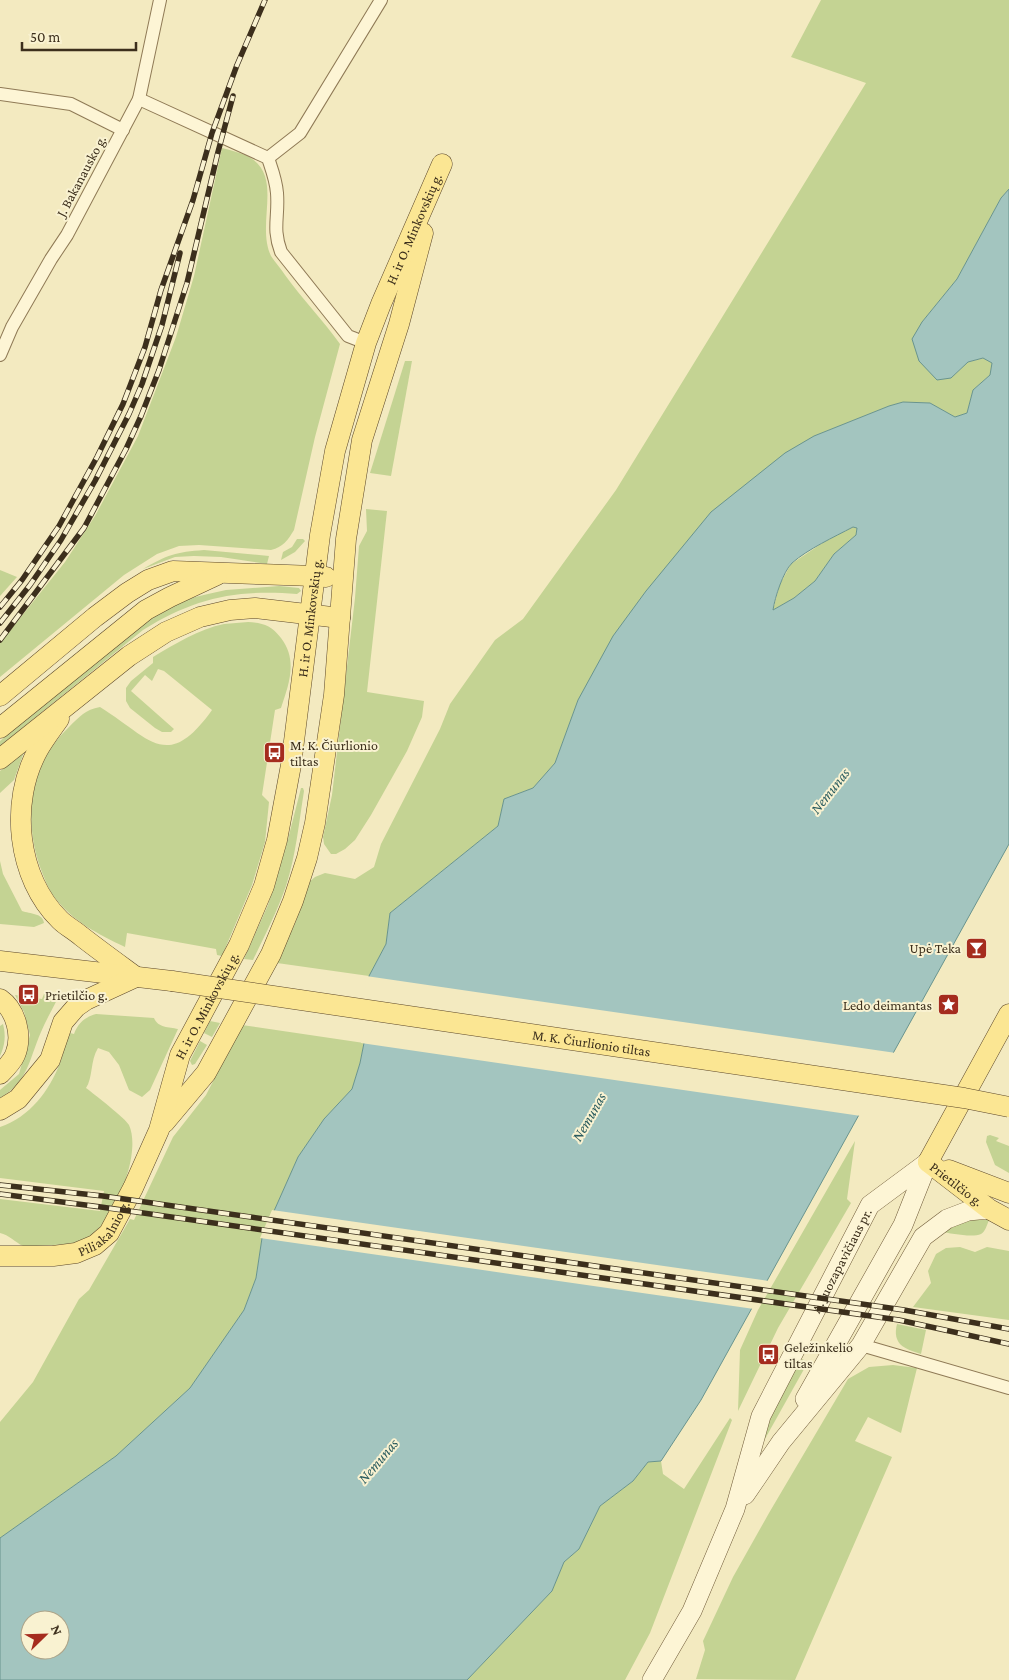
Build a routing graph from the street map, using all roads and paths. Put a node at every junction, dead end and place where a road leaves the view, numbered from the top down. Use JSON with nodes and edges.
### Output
{"nodes":[{"id":1,"x":160,"y":0,"type":"edge"},
{"id":2,"x":381,"y":0,"type":"edge"},
{"id":3,"x":0,"y":94,"type":"edge"},
{"id":4,"x":139,"y":99,"type":"junction"},
{"id":5,"x":123,"y":130,"type":"junction"},
{"id":6,"x":268,"y":158,"type":"junction"},
{"id":7,"x":366,"y":344,"type":"junction"},
{"id":8,"x":0,"y":355,"type":"edge"},
{"id":9,"x":222,"y":574,"type":"junction"},
{"id":10,"x":314,"y":576,"type":"junction"},
{"id":11,"x":343,"y":580,"type":"junction"},
{"id":12,"x":309,"y":616,"type":"junction"},
{"id":13,"x":340,"y":618,"type":"junction"},
{"id":14,"x":0,"y":696,"type":"edge"},
{"id":15,"x":69,"y":704,"type":"junction"},
{"id":16,"x":0,"y":728,"type":"edge"},
{"id":17,"x":0,"y":759,"type":"edge"},
{"id":18,"x":0,"y":960,"type":"edge"},
{"id":19,"x":136,"y":977,"type":"junction"},
{"id":20,"x":0,"y":999,"type":"edge"},
{"id":21,"x":1009,"y":1014,"type":"edge"},
{"id":22,"x":0,"y":1074,"type":"edge"},
{"id":23,"x":1009,"y":1107,"type":"edge"},
{"id":24,"x":0,"y":1110,"type":"edge"},
{"id":25,"x":159,"y":1130,"type":"junction"},
{"id":26,"x":928,"y":1162,"type":"junction"},
{"id":27,"x":1009,"y":1193,"type":"edge"},
{"id":28,"x":989,"y":1209,"type":"junction"},
{"id":29,"x":1009,"y":1220,"type":"edge"},
{"id":30,"x":0,"y":1256,"type":"edge"},
{"id":31,"x":861,"y":1345,"type":"junction"},
{"id":32,"x":1009,"y":1388,"type":"edge"},
{"id":33,"x":782,"y":1442,"type":"junction"},
{"id":34,"x":735,"y":1509,"type":"junction"},
{"id":35,"x":652,"y":1680,"type":"edge"}],
"edges":[{"from":1,"to":4,"type":"street","name":"J. Bakanausko g."},
{"from":2,"to":6,"type":"street"},
{"from":3,"to":5,"type":"street"},
{"from":4,"to":5,"type":"street","name":"J. Bakanausko g."},
{"from":4,"to":6,"type":"street"},
{"from":5,"to":8,"type":"street","name":"J. Bakanausko g."},
{"from":6,"to":7,"type":"street"},
{"from":7,"to":10,"type":"main road","name":"H. ir O. Minkovskių g."},
{"from":7,"to":11,"type":"main road","name":"H. ir O. Minkovskių g."},
{"from":9,"to":10,"type":"main road"},
{"from":9,"to":14,"type":"main road"},
{"from":9,"to":16,"type":"main road"},
{"from":10,"to":11,"type":"main road"},
{"from":10,"to":12,"type":"main road","name":"H. ir O. Minkovskių g."},
{"from":11,"to":13,"type":"main road","name":"H. ir O. Minkovskių g."},
{"from":12,"to":13,"type":"main road"},
{"from":12,"to":15,"type":"main road"},
{"from":12,"to":25,"type":"main road","name":"H. ir O. Minkovskių g."},
{"from":13,"to":25,"type":"main road","name":"H. ir O. Minkovskių g."},
{"from":15,"to":17,"type":"main road"},
{"from":15,"to":19,"type":"main road"},
{"from":18,"to":19,"type":"main road"},
{"from":19,"to":23,"type":"main road","name":"M. K. Čiurlionio tiltas","bridge":true},
{"from":19,"to":24,"type":"main road"},
{"from":20,"to":22,"type":"main road"},
{"from":21,"to":26,"type":"main road"},
{"from":25,"to":30,"type":"main road","name":"Piliakalnio g."},
{"from":26,"to":27,"type":"main road","name":"Prietilčio g."},
{"from":26,"to":28,"type":"main road","name":"Prietilčio g."},
{"from":26,"to":33,"type":"main road","name":"A. Juozapavičiaus pr."},
{"from":26,"to":34,"type":"main road","name":"A. Juozapavičiaus pr."},
{"from":28,"to":29,"type":"main road","name":"Prietilčio g."},
{"from":28,"to":31,"type":"main road","name":"A. Juozapavičiaus pr."},
{"from":31,"to":32,"type":"street"},
{"from":31,"to":33,"type":"main road","name":"A. Juozapavičiaus pr."},
{"from":33,"to":34,"type":"main road","name":"A. Juozapavičiaus pr."},
{"from":34,"to":35,"type":"main road","name":"A. Juozapavičiaus pr."}]}
